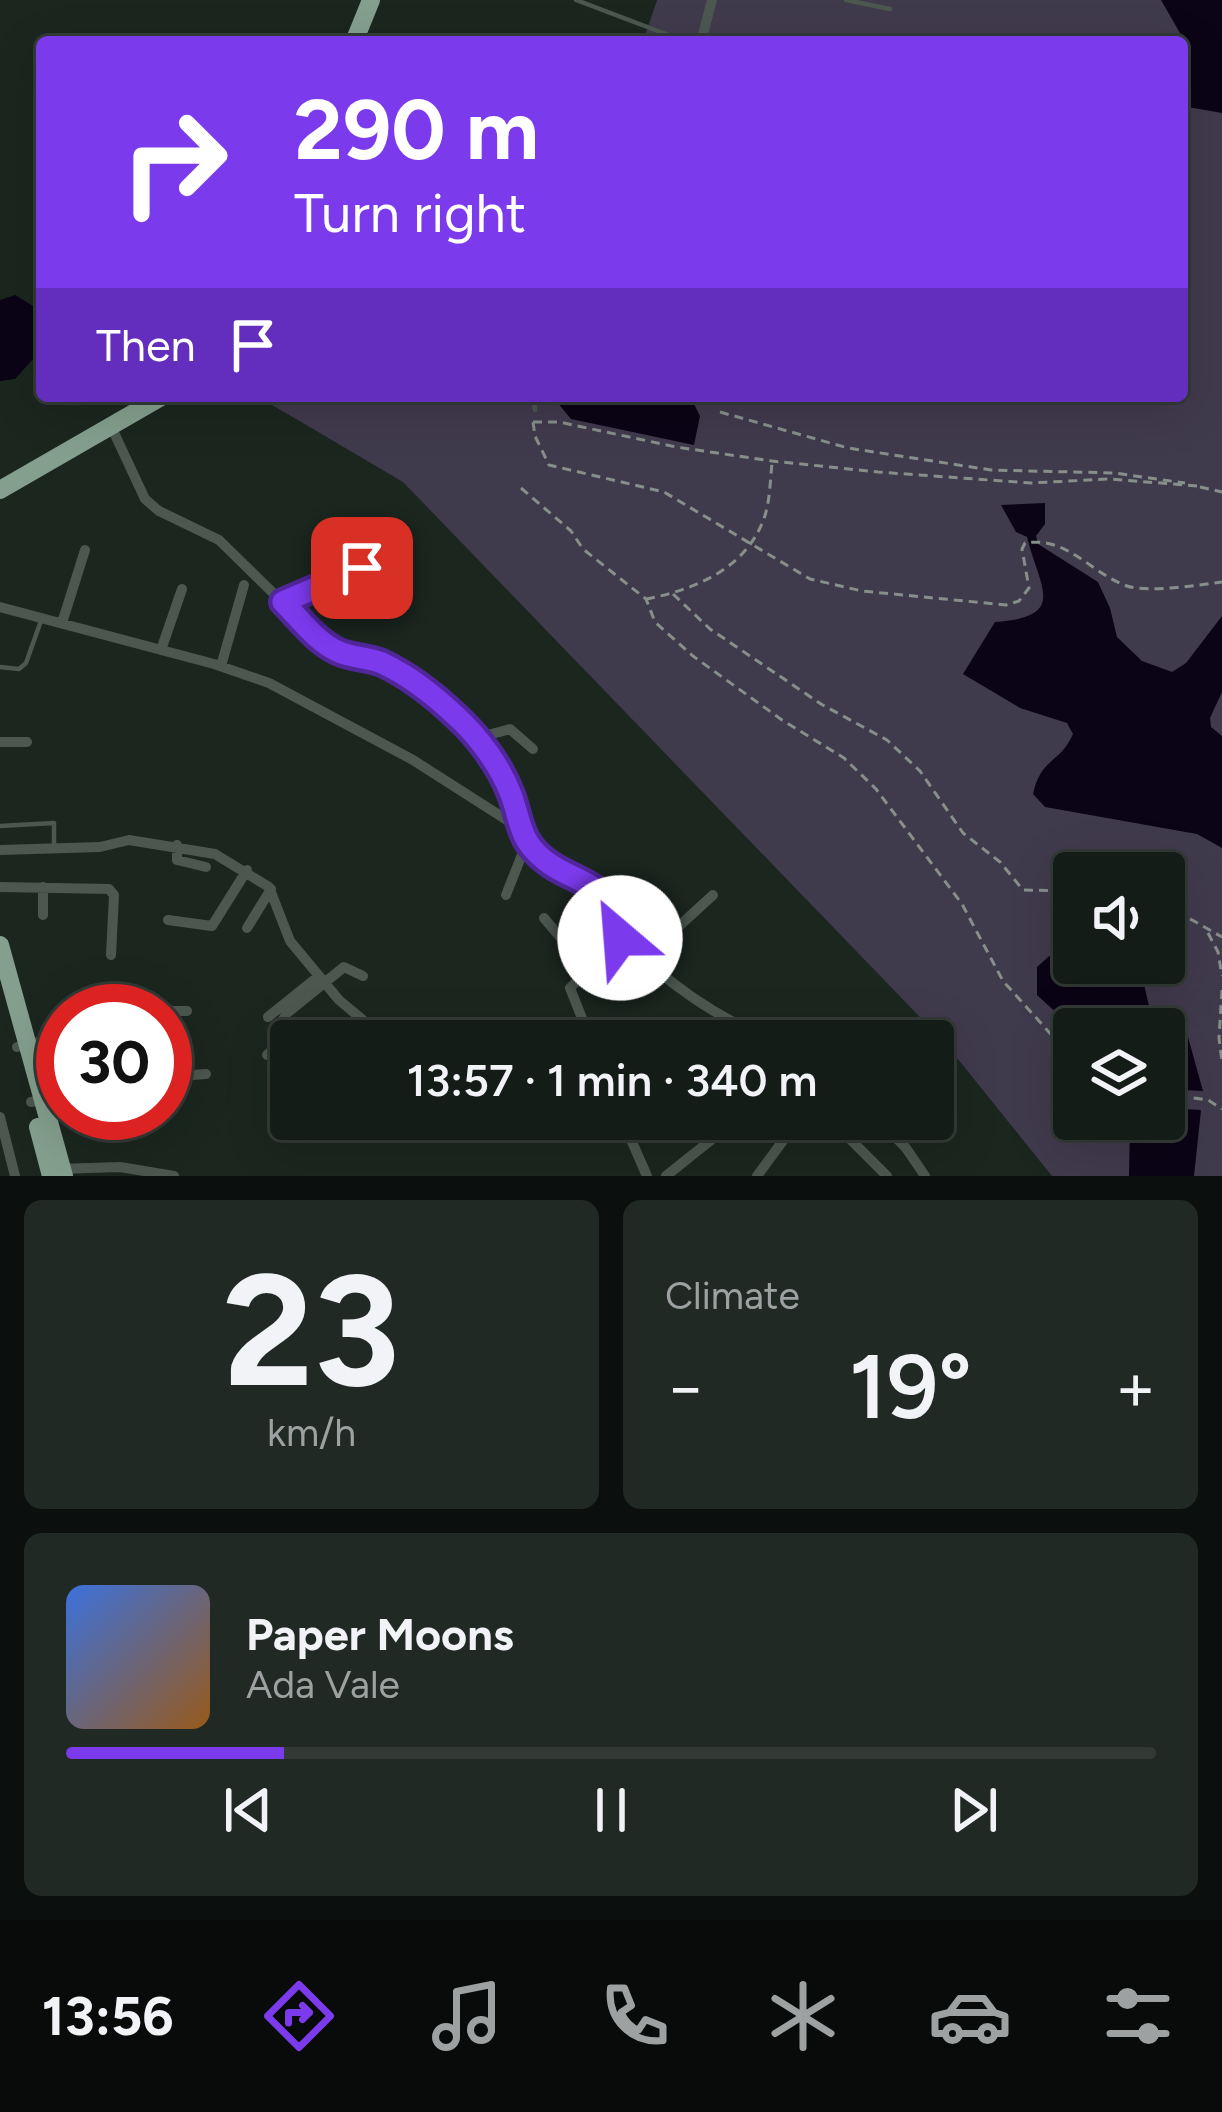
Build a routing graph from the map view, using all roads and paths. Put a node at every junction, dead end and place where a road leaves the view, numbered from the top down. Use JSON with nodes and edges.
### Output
{"nodes":[{"id":1,"x":371,"y":0,"type":"edge"},
{"id":2,"x":575,"y":0,"type":"edge"},
{"id":3,"x":712,"y":0,"type":"edge"},
{"id":4,"x":846,"y":0,"type":"edge"},
{"id":5,"x":890,"y":9,"type":"dead end"},
{"id":6,"x":356,"y":36,"type":"edge"},
{"id":7,"x":671,"y":36,"type":"edge"},
{"id":8,"x":703,"y":36,"type":"edge"},
{"id":9,"x":152,"y":402,"type":"edge"},
{"id":10,"x":533,"y":402,"type":"edge"},
{"id":11,"x":535,"y":410,"type":"joint"},
{"id":12,"x":721,"y":412,"type":"dead end"},
{"id":13,"x":533,"y":422,"type":"junction"},
{"id":14,"x":110,"y":424,"type":"junction"},
{"id":15,"x":772,"y":461,"type":"junction"},
{"id":16,"x":1198,"y":486,"type":"junction"},
{"id":17,"x":521,"y":488,"type":"dead end"},
{"id":18,"x":0,"y":490,"type":"edge"},
{"id":19,"x":1222,"y":492,"type":"edge"},
{"id":20,"x":748,"y":544,"type":"junction"},
{"id":21,"x":85,"y":550,"type":"dead end"},
{"id":22,"x":362,"y":568,"type":"dead end"},
{"id":23,"x":1222,"y":582,"type":"edge"},
{"id":24,"x":244,"y":585,"type":"dead end"},
{"id":25,"x":182,"y":589,"type":"dead end"},
{"id":26,"x":674,"y":594,"type":"junction"},
{"id":27,"x":646,"y":599,"type":"junction"},
{"id":28,"x":283,"y":602,"type":"junction"},
{"id":29,"x":0,"y":607,"type":"edge"},
{"id":30,"x":43,"y":618,"type":"junction"},
{"id":31,"x":62,"y":623,"type":"junction"},
{"id":32,"x":161,"y":650,"type":"junction"},
{"id":33,"x":221,"y":666,"type":"junction"},
{"id":34,"x":0,"y":667,"type":"edge"},
{"id":35,"x":477,"y":738,"type":"junction"},
{"id":36,"x":0,"y":742,"type":"edge"},
{"id":37,"x":27,"y":742,"type":"dead end"},
{"id":38,"x":533,"y":749,"type":"dead end"},
{"id":39,"x":0,"y":826,"type":"edge"},
{"id":40,"x":526,"y":836,"type":"junction"},
{"id":41,"x":177,"y":845,"type":"junction"},
{"id":42,"x":0,"y":850,"type":"edge"},
{"id":43,"x":54,"y":850,"type":"junction"},
{"id":44,"x":206,"y":867,"type":"dead end"},
{"id":45,"x":247,"y":870,"type":"junction"},
{"id":46,"x":0,"y":887,"type":"edge"},
{"id":47,"x":43,"y":887,"type":"junction"},
{"id":48,"x":271,"y":889,"type":"junction"},
{"id":49,"x":1053,"y":891,"type":"edge"},
{"id":50,"x":506,"y":895,"type":"dead end"},
{"id":51,"x":713,"y":896,"type":"dead end"},
{"id":52,"x":43,"y":915,"type":"dead end"},
{"id":53,"x":1185,"y":916,"type":"edge"},
{"id":54,"x":544,"y":918,"type":"dead end"},
{"id":55,"x":168,"y":920,"type":"dead end"},
{"id":56,"x":247,"y":928,"type":"dead end"},
{"id":57,"x":1206,"y":929,"type":"junction"},
{"id":58,"x":1222,"y":937,"type":"edge"},
{"id":59,"x":620,"y":938,"type":"junction"},
{"id":60,"x":0,"y":945,"type":"edge"},
{"id":61,"x":111,"y":955,"type":"dead end"},
{"id":62,"x":643,"y":959,"type":"junction"},
{"id":63,"x":587,"y":969,"type":"junction"},
{"id":64,"x":363,"y":976,"type":"dead end"},
{"id":65,"x":1222,"y":976,"type":"edge"},
{"id":66,"x":321,"y":979,"type":"junction"},
{"id":67,"x":0,"y":989,"type":"edge"},
{"id":68,"x":1222,"y":990,"type":"edge"},
{"id":69,"x":268,"y":1016,"type":"dead end"},
{"id":70,"x":363,"y":1020,"type":"edge"},
{"id":71,"x":583,"y":1020,"type":"edge"},
{"id":72,"x":728,"y":1020,"type":"edge"},
{"id":73,"x":1053,"y":1037,"type":"edge"},
{"id":74,"x":36,"y":1042,"type":"edge"},
{"id":75,"x":23,"y":1045,"type":"junction"},
{"id":76,"x":267,"y":1055,"type":"dead end"},
{"id":77,"x":1222,"y":1062,"type":"edge"},
{"id":78,"x":206,"y":1074,"type":"dead end"},
{"id":79,"x":192,"y":1075,"type":"edge"},
{"id":80,"x":36,"y":1076,"type":"edge"},
{"id":81,"x":1185,"y":1097,"type":"edge"},
{"id":82,"x":1222,"y":1108,"type":"edge"},
{"id":83,"x":0,"y":1117,"type":"edge"},
{"id":84,"x":52,"y":1140,"type":"edge"},
{"id":85,"x":630,"y":1140,"type":"edge"},
{"id":86,"x":711,"y":1140,"type":"dead end"},
{"id":87,"x":784,"y":1140,"type":"edge"},
{"id":88,"x":851,"y":1140,"type":"edge"},
{"id":89,"x":898,"y":1140,"type":"edge"},
{"id":90,"x":56,"y":1172,"type":"edge"},
{"id":91,"x":15,"y":1176,"type":"edge"},
{"id":92,"x":174,"y":1176,"type":"edge"},
{"id":93,"x":647,"y":1176,"type":"edge"},
{"id":94,"x":666,"y":1176,"type":"edge"},
{"id":95,"x":757,"y":1176,"type":"edge"},
{"id":96,"x":886,"y":1176,"type":"edge"},
{"id":97,"x":925,"y":1176,"type":"edge"}],
"edges":[{"from":1,"to":6,"type":"highway"},
{"from":2,"to":7,"type":"lane"},
{"from":3,"to":8,"type":"street"},
{"from":4,"to":5,"type":"lane"},
{"from":9,"to":14,"type":"highway"},
{"from":10,"to":11,"type":"lane"},
{"from":11,"to":13,"type":"path"},
{"from":12,"to":16,"type":"path"},
{"from":13,"to":15,"type":"path"},
{"from":13,"to":20,"type":"path"},
{"from":14,"to":18,"type":"highway"},
{"from":14,"to":28,"type":"street"},
{"from":15,"to":16,"type":"path"},
{"from":15,"to":20,"type":"path"},
{"from":16,"to":19,"type":"path"},
{"from":17,"to":27,"type":"path"},
{"from":20,"to":23,"type":"path"},
{"from":20,"to":26,"type":"path"},
{"from":21,"to":31,"type":"street"},
{"from":22,"to":28,"type":"street"},
{"from":24,"to":33,"type":"street"},
{"from":25,"to":32,"type":"street"},
{"from":26,"to":27,"type":"path"},
{"from":26,"to":49,"type":"path"},
{"from":27,"to":73,"type":"path"},
{"from":28,"to":35,"type":"street"},
{"from":29,"to":30,"type":"street"},
{"from":30,"to":31,"type":"street"},
{"from":30,"to":34,"type":"lane"},
{"from":31,"to":32,"type":"street"},
{"from":32,"to":33,"type":"street"},
{"from":33,"to":40,"type":"street"},
{"from":35,"to":38,"type":"street"},
{"from":35,"to":40,"type":"street"},
{"from":36,"to":37,"type":"street"},
{"from":39,"to":43,"type":"lane"},
{"from":40,"to":50,"type":"street"},
{"from":40,"to":59,"type":"street"},
{"from":41,"to":43,"type":"street"},
{"from":41,"to":44,"type":"street"},
{"from":41,"to":45,"type":"street"},
{"from":42,"to":43,"type":"street"},
{"from":45,"to":48,"type":"street"},
{"from":45,"to":55,"type":"street"},
{"from":46,"to":47,"type":"street"},
{"from":47,"to":52,"type":"street"},
{"from":47,"to":61,"type":"street"},
{"from":48,"to":56,"type":"street"},
{"from":48,"to":66,"type":"street"},
{"from":51,"to":62,"type":"street"},
{"from":53,"to":57,"type":"path"},
{"from":54,"to":63,"type":"street"},
{"from":57,"to":58,"type":"path"},
{"from":57,"to":65,"type":"path"},
{"from":59,"to":62,"type":"street"},
{"from":59,"to":63,"type":"street"},
{"from":60,"to":75,"type":"highway"},
{"from":62,"to":72,"type":"street"},
{"from":63,"to":71,"type":"street"},
{"from":64,"to":66,"type":"street"},
{"from":66,"to":69,"type":"street"},
{"from":66,"to":70,"type":"street"},
{"from":66,"to":76,"type":"street"},
{"from":67,"to":75,"type":"highway"},
{"from":68,"to":77,"type":"path"},
{"from":74,"to":75,"type":"street"},
{"from":75,"to":80,"type":"highway"},
{"from":78,"to":79,"type":"street"},
{"from":81,"to":82,"type":"path"},
{"from":83,"to":91,"type":"street"},
{"from":84,"to":90,"type":"highway"},
{"from":85,"to":93,"type":"street"},
{"from":86,"to":94,"type":"street"},
{"from":87,"to":95,"type":"street"},
{"from":88,"to":96,"type":"street"},
{"from":89,"to":97,"type":"street"},
{"from":90,"to":92,"type":"street"}]}
